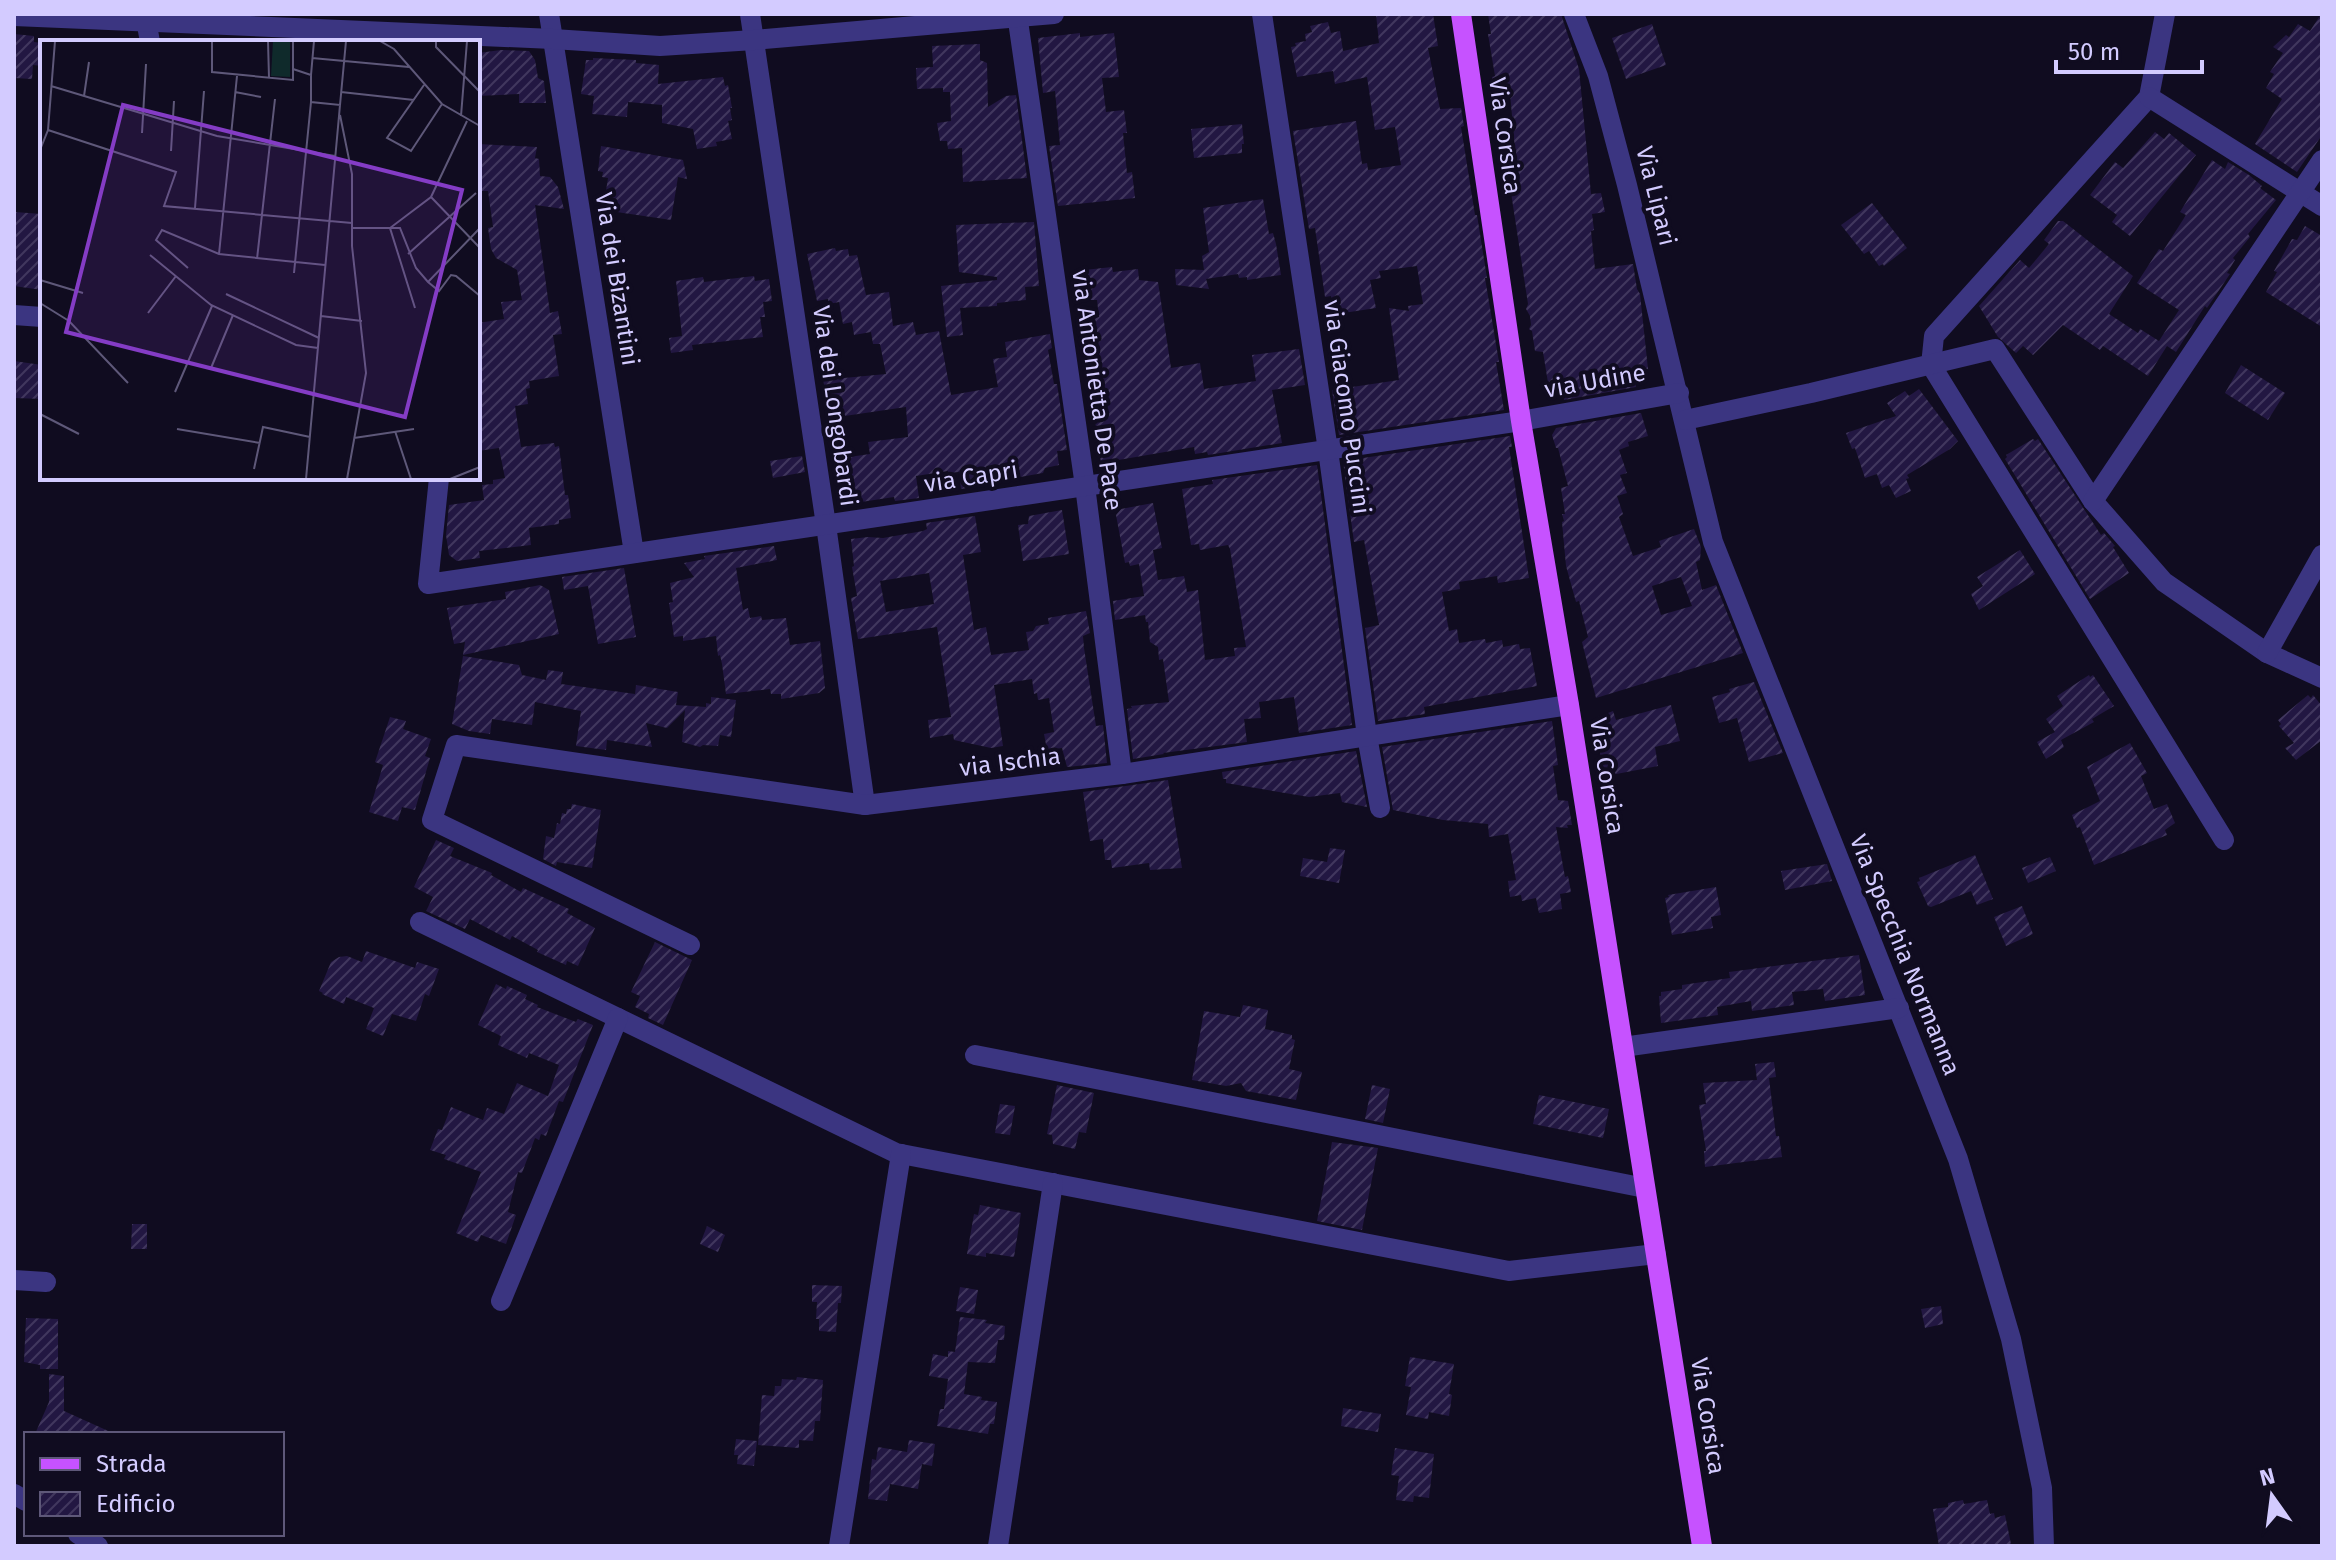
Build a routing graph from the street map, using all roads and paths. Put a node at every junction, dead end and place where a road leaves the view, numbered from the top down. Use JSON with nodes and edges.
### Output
{"nodes":[{"id":1,"x":549,"y":14,"type":"edge"},
{"id":2,"x":750,"y":14,"type":"edge"},
{"id":3,"x":1054,"y":14,"type":"edge"},
{"id":4,"x":1262,"y":14,"type":"edge"},
{"id":5,"x":1461,"y":14,"type":"edge"},
{"id":6,"x":1574,"y":14,"type":"edge"},
{"id":7,"x":2165,"y":14,"type":"edge"},
{"id":8,"x":1017,"y":15,"type":"edge"},
{"id":9,"x":14,"y":16,"type":"edge"},
{"id":10,"x":146,"y":17,"type":"edge"},
{"id":11,"x":351,"y":29,"type":"edge"},
{"id":12,"x":553,"y":39,"type":"junction"},
{"id":13,"x":150,"y":40,"type":"edge"},
{"id":14,"x":754,"y":40,"type":"junction"},
{"id":15,"x":2149,"y":97,"type":"junction"},
{"id":16,"x":2322,"y":160,"type":"edge"},
{"id":17,"x":2300,"y":193,"type":"junction"},
{"id":18,"x":2322,"y":206,"type":"edge"},
{"id":19,"x":14,"y":315,"type":"edge"},
{"id":20,"x":40,"y":317,"type":"edge"},
{"id":21,"x":1931,"y":365,"type":"junction"},
{"id":22,"x":1679,"y":393,"type":"junction"},
{"id":23,"x":1685,"y":420,"type":"junction"},
{"id":24,"x":1521,"y":421,"type":"junction"},
{"id":25,"x":1328,"y":450,"type":"junction"},
{"id":26,"x":439,"y":480,"type":"edge"},
{"id":27,"x":1085,"y":486,"type":"junction"},
{"id":28,"x":2093,"y":501,"type":"junction"},
{"id":29,"x":826,"y":525,"type":"junction"},
{"id":30,"x":634,"y":553,"type":"junction"},
{"id":31,"x":2322,"y":555,"type":"edge"},
{"id":32,"x":2267,"y":653,"type":"junction"},
{"id":33,"x":2322,"y":678,"type":"edge"},
{"id":34,"x":1569,"y":705,"type":"junction"},
{"id":35,"x":1367,"y":736,"type":"junction"},
{"id":36,"x":1122,"y":774,"type":"junction"},
{"id":37,"x":865,"y":805,"type":"junction"},
{"id":38,"x":1380,"y":808,"type":"dead end"},
{"id":39,"x":2224,"y":840,"type":"dead end"},
{"id":40,"x":420,"y":922,"type":"dead end"},
{"id":41,"x":690,"y":945,"type":"dead end"},
{"id":42,"x":1899,"y":1008,"type":"junction"},
{"id":43,"x":618,"y":1018,"type":"junction"},
{"id":44,"x":1623,"y":1047,"type":"junction"},
{"id":45,"x":975,"y":1055,"type":"dead end"},
{"id":46,"x":901,"y":1154,"type":"junction"},
{"id":47,"x":1053,"y":1183,"type":"junction"},
{"id":48,"x":1645,"y":1188,"type":"junction"},
{"id":49,"x":1656,"y":1254,"type":"junction"},
{"id":50,"x":14,"y":1280,"type":"edge"},
{"id":51,"x":46,"y":1282,"type":"dead end"},
{"id":52,"x":501,"y":1301,"type":"dead end"},
{"id":53,"x":839,"y":1546,"type":"edge"},
{"id":54,"x":998,"y":1546,"type":"edge"},
{"id":55,"x":1702,"y":1546,"type":"edge"},
{"id":56,"x":2044,"y":1546,"type":"edge"}],
"edges":[{"from":1,"to":12,"type":"street","name":"Via dei Bizantini"},
{"from":2,"to":14,"type":"street","name":"Via dei Longobardi"},
{"from":3,"to":8,"type":"street"},
{"from":4,"to":25,"type":"street","name":"via Giacomo Puccini"},
{"from":5,"to":24,"type":"main road","name":"Via Corsica"},
{"from":6,"to":22,"type":"street","name":"Via Lipari"},
{"from":7,"to":15,"type":"street"},
{"from":8,"to":14,"type":"street"},
{"from":8,"to":27,"type":"street","name":"via Antonietta De Pace"},
{"from":9,"to":10,"type":"street"},
{"from":10,"to":11,"type":"street"},
{"from":10,"to":13,"type":"street"},
{"from":11,"to":12,"type":"street"},
{"from":12,"to":14,"type":"street"},
{"from":12,"to":30,"type":"street","name":"Via dei Bizantini"},
{"from":14,"to":29,"type":"street","name":"Via dei Longobardi"},
{"from":15,"to":17,"type":"street"},
{"from":15,"to":21,"type":"street"},
{"from":16,"to":17,"type":"street"},
{"from":17,"to":18,"type":"street"},
{"from":17,"to":28,"type":"street"},
{"from":19,"to":20,"type":"street"},
{"from":21,"to":23,"type":"street"},
{"from":21,"to":28,"type":"street"},
{"from":21,"to":39,"type":"street"},
{"from":22,"to":23,"type":"street","name":"Via Specchia Normanna"},
{"from":22,"to":24,"type":"street","name":"via Udine"},
{"from":23,"to":42,"type":"street","name":"Via Specchia Normanna"},
{"from":24,"to":25,"type":"street","name":"via Capri"},
{"from":24,"to":34,"type":"main road","name":"Via Corsica"},
{"from":25,"to":27,"type":"street","name":"via Capri"},
{"from":25,"to":35,"type":"street","name":"via Giacomo Puccini"},
{"from":26,"to":30,"type":"street","name":"via Capri"},
{"from":27,"to":29,"type":"street","name":"via Capri"},
{"from":27,"to":36,"type":"street","name":"via Antonietta De Pace"},
{"from":28,"to":32,"type":"street"},
{"from":29,"to":30,"type":"street","name":"via Capri"},
{"from":29,"to":37,"type":"street","name":"Via dei Longobardi"},
{"from":31,"to":32,"type":"street"},
{"from":32,"to":33,"type":"street"},
{"from":34,"to":35,"type":"street","name":"via Ischia"},
{"from":34,"to":44,"type":"main road","name":"Via Corsica"},
{"from":35,"to":36,"type":"street","name":"via Ischia"},
{"from":35,"to":38,"type":"street","name":"via Giacomo Puccini"},
{"from":36,"to":37,"type":"street","name":"via Ischia"},
{"from":37,"to":41,"type":"street","name":"via Ischia"},
{"from":40,"to":43,"type":"street"},
{"from":42,"to":44,"type":"street"},
{"from":42,"to":56,"type":"street","name":"Via Specchia Normanna"},
{"from":43,"to":46,"type":"street"},
{"from":43,"to":52,"type":"street"},
{"from":44,"to":48,"type":"main road","name":"Via Corsica"},
{"from":45,"to":48,"type":"street"},
{"from":46,"to":47,"type":"street"},
{"from":46,"to":53,"type":"street"},
{"from":47,"to":49,"type":"street"},
{"from":47,"to":54,"type":"street"},
{"from":48,"to":49,"type":"main road","name":"Via Corsica"},
{"from":49,"to":55,"type":"main road","name":"Via Corsica"},
{"from":50,"to":51,"type":"street"}]}
